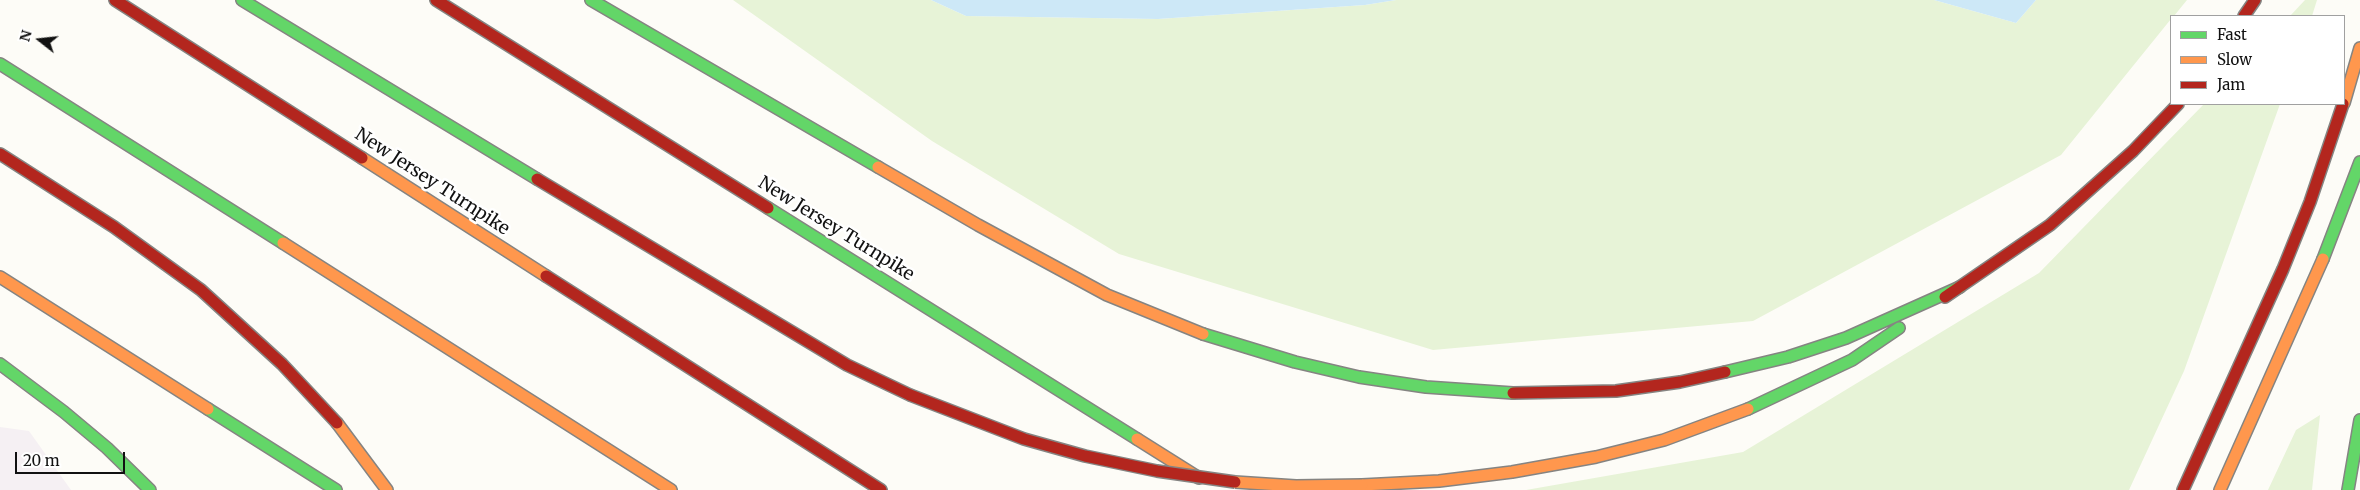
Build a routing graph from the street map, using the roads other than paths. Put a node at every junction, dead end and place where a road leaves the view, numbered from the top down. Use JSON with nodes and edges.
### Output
{"nodes":[{"id":1,"x":115,"y":0,"type":"edge"},
{"id":2,"x":242,"y":0,"type":"edge"},
{"id":3,"x":436,"y":0,"type":"edge"},
{"id":4,"x":590,"y":0,"type":"edge"},
{"id":5,"x":2255,"y":0,"type":"edge"},
{"id":6,"x":2245,"y":15,"type":"edge"},
{"id":7,"x":2360,"y":48,"type":"edge"},
{"id":8,"x":0,"y":64,"type":"edge"},
{"id":9,"x":2345,"y":100,"type":"edge"},
{"id":10,"x":2177,"y":105,"type":"edge"},
{"id":11,"x":2343,"y":105,"type":"edge"},
{"id":12,"x":0,"y":154,"type":"edge"},
{"id":13,"x":2360,"y":162,"type":"edge"},
{"id":14,"x":0,"y":277,"type":"edge"},
{"id":15,"x":1960,"y":287,"type":"junction"},
{"id":16,"x":0,"y":364,"type":"edge"},
{"id":17,"x":2360,"y":420,"type":"edge"},
{"id":18,"x":150,"y":490,"type":"edge"},
{"id":19,"x":336,"y":490,"type":"edge"},
{"id":20,"x":387,"y":490,"type":"edge"},
{"id":21,"x":671,"y":490,"type":"edge"},
{"id":22,"x":882,"y":490,"type":"edge"},
{"id":23,"x":1217,"y":490,"type":"edge"},
{"id":24,"x":2183,"y":490,"type":"edge"},
{"id":25,"x":2220,"y":490,"type":"edge"},
{"id":26,"x":2348,"y":490,"type":"edge"}],
"edges":[{"from":1,"to":22,"type":"highway","name":"New Jersey Turnpike"},
{"from":2,"to":15,"type":"highway","bridge":true},
{"from":3,"to":23,"type":"highway","name":"New Jersey Turnpike"},
{"from":4,"to":15,"type":"highway"},
{"from":5,"to":6,"type":"highway"},
{"from":7,"to":9,"type":"highway"},
{"from":8,"to":21,"type":"highway"},
{"from":10,"to":15,"type":"highway"},
{"from":11,"to":24,"type":"highway"},
{"from":12,"to":20,"type":"highway"},
{"from":13,"to":25,"type":"highway"},
{"from":14,"to":19,"type":"highway"},
{"from":16,"to":18,"type":"highway"},
{"from":17,"to":26,"type":"highway"}]}
